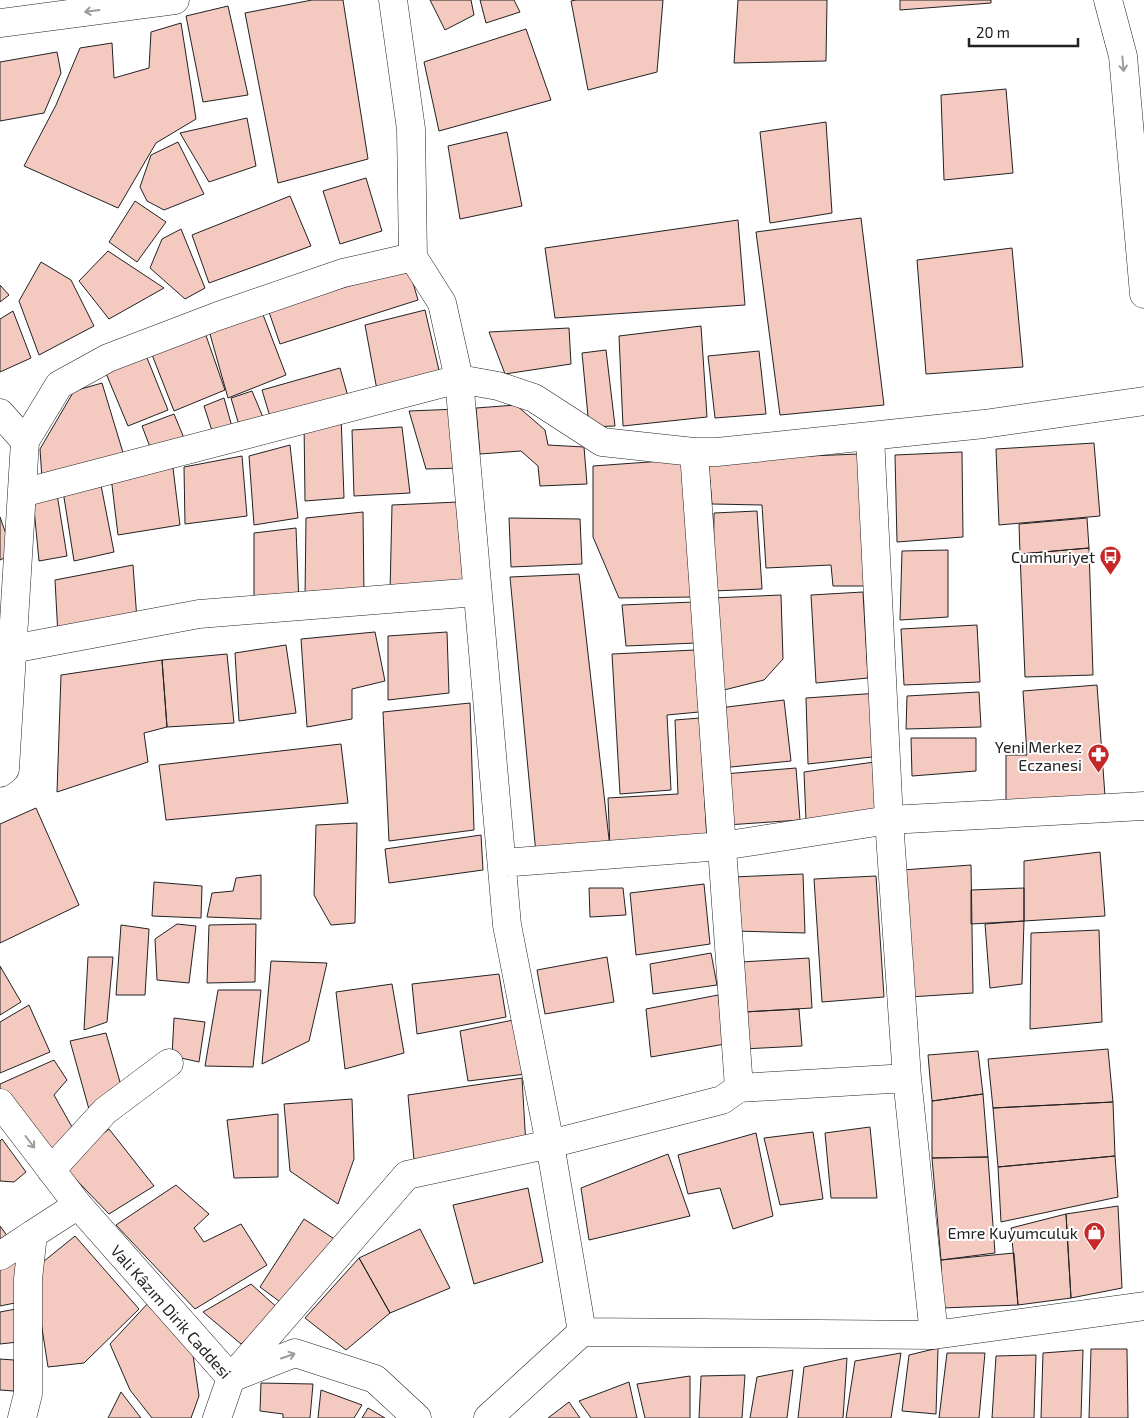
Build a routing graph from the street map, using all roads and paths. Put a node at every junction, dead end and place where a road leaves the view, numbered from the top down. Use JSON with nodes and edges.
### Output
{"nodes":[{"id":1,"x":175,"y":0,"type":"edge"},
{"id":2,"x":393,"y":0,"type":"edge"},
{"id":3,"x":1108,"y":0,"type":"edge"},
{"id":4,"x":0,"y":23,"type":"edge"},
{"id":5,"x":413,"y":257,"type":"junction"},
{"id":6,"x":1144,"y":294,"type":"edge"},
{"id":7,"x":459,"y":379,"type":"junction"},
{"id":8,"x":1144,"y":401,"type":"edge"},
{"id":9,"x":0,"y":413,"type":"edge"},
{"id":10,"x":870,"y":436,"type":"junction"},
{"id":11,"x":25,"y":441,"type":"junction"},
{"id":12,"x":694,"y":452,"type":"junction"},
{"id":13,"x":22,"y":493,"type":"junction"},
{"id":14,"x":477,"y":592,"type":"junction"},
{"id":15,"x":12,"y":649,"type":"junction"},
{"id":16,"x":0,"y":773,"type":"edge"},
{"id":17,"x":1144,"y":806,"type":"edge"},
{"id":18,"x":889,"y":820,"type":"junction"},
{"id":19,"x":722,"y":846,"type":"junction"},
{"id":20,"x":502,"y":863,"type":"junction"},
{"id":21,"x":169,"y":1062,"type":"dead end"},
{"id":22,"x":907,"y":1078,"type":"junction"},
{"id":23,"x":739,"y":1088,"type":"junction"},
{"id":24,"x":0,"y":1103,"type":"edge"},
{"id":25,"x":550,"y":1144,"type":"junction"},
{"id":26,"x":51,"y":1170,"type":"junction"},
{"id":27,"x":78,"y":1205,"type":"junction"},
{"id":28,"x":33,"y":1234,"type":"junction"},
{"id":29,"x":0,"y":1256,"type":"edge"},
{"id":30,"x":1144,"y":1306,"type":"edge"},
{"id":31,"x":582,"y":1332,"type":"junction"},
{"id":32,"x":934,"y":1335,"type":"junction"},
{"id":33,"x":231,"y":1378,"type":"junction"},
{"id":34,"x":22,"y":1418,"type":"edge"},
{"id":35,"x":217,"y":1418,"type":"edge"},
{"id":36,"x":416,"y":1418,"type":"edge"},
{"id":37,"x":488,"y":1418,"type":"edge"}],
"edges":[{"from":1,"to":4,"type":"street","one_way":true},
{"from":2,"to":5,"type":"street"},
{"from":3,"to":6,"type":"street","one_way":true},
{"from":5,"to":7,"type":"street"},
{"from":5,"to":11,"type":"street"},
{"from":7,"to":12,"type":"street"},
{"from":7,"to":13,"type":"street"},
{"from":7,"to":14,"type":"street"},
{"from":8,"to":10,"type":"street"},
{"from":9,"to":11,"type":"street"},
{"from":10,"to":12,"type":"street"},
{"from":10,"to":18,"type":"street"},
{"from":11,"to":13,"type":"street"},
{"from":12,"to":19,"type":"street"},
{"from":13,"to":15,"type":"street"},
{"from":14,"to":15,"type":"street"},
{"from":14,"to":20,"type":"street"},
{"from":15,"to":16,"type":"street"},
{"from":17,"to":18,"type":"street"},
{"from":18,"to":19,"type":"street"},
{"from":18,"to":22,"type":"street"},
{"from":19,"to":20,"type":"street"},
{"from":19,"to":23,"type":"street"},
{"from":20,"to":25,"type":"street"},
{"from":21,"to":26,"type":"street"},
{"from":22,"to":23,"type":"street"},
{"from":22,"to":32,"type":"street"},
{"from":23,"to":25,"type":"street"},
{"from":24,"to":26,"type":"street","name":"Vali Kâzım Dirik Caddesi","one_way":true},
{"from":25,"to":31,"type":"street"},
{"from":25,"to":33,"type":"street"},
{"from":26,"to":27,"type":"street","name":"Vali Kâzım Dirik Caddesi"},
{"from":27,"to":28,"type":"street"},
{"from":27,"to":33,"type":"street","name":"Vali Kâzım Dirik Caddesi"},
{"from":28,"to":29,"type":"street"},
{"from":28,"to":34,"type":"street"},
{"from":30,"to":32,"type":"street"},
{"from":31,"to":32,"type":"street"},
{"from":31,"to":37,"type":"street"},
{"from":33,"to":35,"type":"street"},
{"from":33,"to":36,"type":"street","name":"Vali Kâzım Dirik Caddesi","one_way":true}]}
